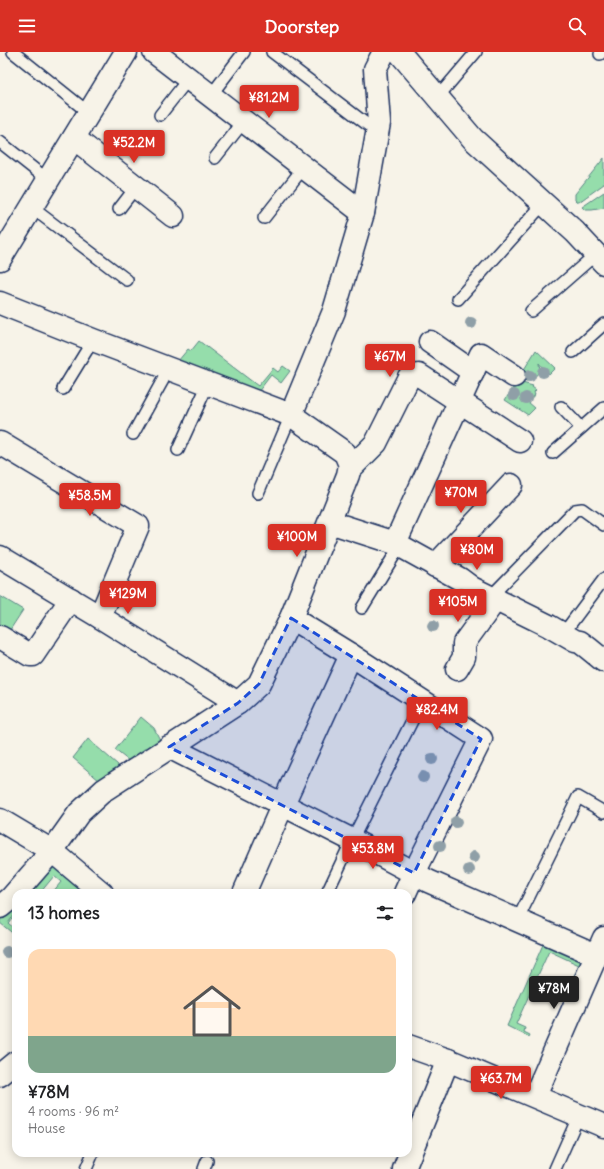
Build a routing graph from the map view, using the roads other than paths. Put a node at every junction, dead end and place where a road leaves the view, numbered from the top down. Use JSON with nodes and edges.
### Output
{"nodes":[{"id":1,"x":13,"y":52,"type":"edge"},
{"id":2,"x":126,"y":52,"type":"edge"},
{"id":3,"x":154,"y":52,"type":"edge"},
{"id":4,"x":244,"y":52,"type":"edge"},
{"id":5,"x":272,"y":52,"type":"edge"},
{"id":6,"x":384,"y":52,"type":"edge"},
{"id":7,"x":398,"y":52,"type":"edge"},
{"id":8,"x":476,"y":52,"type":"edge"},
{"id":9,"x":189,"y":78,"type":"junction"},
{"id":10,"x":211,"y":95,"type":"junction"},
{"id":11,"x":437,"y":98,"type":"junction"},
{"id":12,"x":89,"y":112,"type":"junction"},
{"id":13,"x":160,"y":115,"type":"dead end"},
{"id":14,"x":244,"y":121,"type":"junction"},
{"id":15,"x":377,"y":132,"type":"junction"},
{"id":16,"x":74,"y":138,"type":"junction"},
{"id":17,"x":0,"y":142,"type":"edge"},
{"id":18,"x":215,"y":158,"type":"dead end"},
{"id":19,"x":304,"y":167,"type":"junction"},
{"id":20,"x":48,"y":180,"type":"junction"},
{"id":21,"x":136,"y":187,"type":"junction"},
{"id":22,"x":544,"y":203,"type":"junction"},
{"id":23,"x":32,"y":207,"type":"junction"},
{"id":24,"x":118,"y":209,"type":"dead end"},
{"id":25,"x":363,"y":213,"type":"junction"},
{"id":26,"x":173,"y":216,"type":"dead end"},
{"id":27,"x":264,"y":218,"type":"dead end"},
{"id":28,"x":3,"y":247,"type":"edge"},
{"id":29,"x":600,"y":259,"type":"edge"},
{"id":30,"x":127,"y":280,"type":"dead end"},
{"id":31,"x":458,"y":299,"type":"dead end"},
{"id":32,"x":0,"y":303,"type":"edge"},
{"id":33,"x":531,"y":311,"type":"dead end"},
{"id":34,"x":604,"y":324,"type":"edge"},
{"id":35,"x":93,"y":340,"type":"junction"},
{"id":36,"x":430,"y":342,"type":"dead end"},
{"id":37,"x":573,"y":352,"type":"dead end"},
{"id":38,"x":169,"y":369,"type":"junction"},
{"id":39,"x":473,"y":372,"type":"junction"},
{"id":40,"x":514,"y":376,"type":"dead end"},
{"id":41,"x":208,"y":384,"type":"junction"},
{"id":42,"x":63,"y":389,"type":"dead end"},
{"id":43,"x":460,"y":401,"type":"junction"},
{"id":44,"x":561,"y":407,"type":"dead end"},
{"id":45,"x":604,"y":408,"type":"edge"},
{"id":46,"x":291,"y":415,"type":"junction"},
{"id":47,"x":581,"y":428,"type":"junction"},
{"id":48,"x":133,"y":434,"type":"dead end"},
{"id":49,"x":520,"y":441,"type":"dead end"},
{"id":50,"x":0,"y":443,"type":"edge"},
{"id":51,"x":178,"y":450,"type":"dead end"},
{"id":52,"x":553,"y":453,"type":"dead end"},
{"id":53,"x":350,"y":469,"type":"junction"},
{"id":54,"x":511,"y":485,"type":"dead end"},
{"id":55,"x":258,"y":493,"type":"dead end"},
{"id":56,"x":329,"y":524,"type":"junction"},
{"id":57,"x":604,"y":525,"type":"edge"},
{"id":58,"x":398,"y":545,"type":"junction"},
{"id":59,"x":0,"y":557,"type":"edge"},
{"id":60,"x":436,"y":566,"type":"junction"},
{"id":61,"x":604,"y":579,"type":"edge"},
{"id":62,"x":494,"y":599,"type":"junction"},
{"id":63,"x":71,"y":600,"type":"junction"},
{"id":64,"x":362,"y":608,"type":"dead end"},
{"id":65,"x":100,"y":617,"type":"junction"},
{"id":66,"x":291,"y":618,"type":"junction"},
{"id":67,"x":563,"y":634,"type":"junction"},
{"id":68,"x":0,"y":637,"type":"edge"},
{"id":69,"x":352,"y":655,"type":"junction"},
{"id":70,"x":604,"y":661,"type":"edge"},
{"id":71,"x":457,"y":669,"type":"dead end"},
{"id":72,"x":422,"y":701,"type":"junction"},
{"id":73,"x":238,"y":703,"type":"junction"},
{"id":74,"x":169,"y":747,"type":"junction"},
{"id":75,"x":283,"y":804,"type":"junction"},
{"id":76,"x":604,"y":812,"type":"edge"},
{"id":77,"x":0,"y":820,"type":"edge"},
{"id":78,"x":352,"y":840,"type":"junction"},
{"id":79,"x":52,"y":851,"type":"junction"},
{"id":80,"x":414,"y":872,"type":"junction"},
{"id":81,"x":19,"y":889,"type":"edge"},
{"id":82,"x":97,"y":889,"type":"edge"},
{"id":83,"x":246,"y":889,"type":"edge"},
{"id":84,"x":329,"y":889,"type":"edge"},
{"id":85,"x":407,"y":889,"type":"edge"},
{"id":86,"x":12,"y":897,"type":"edge"},
{"id":87,"x":0,"y":908,"type":"edge"},
{"id":88,"x":517,"y":921,"type":"junction"},
{"id":89,"x":600,"y":947,"type":"edge"},
{"id":90,"x":412,"y":1047,"type":"edge"},
{"id":91,"x":448,"y":1060,"type":"junction"},
{"id":92,"x":12,"y":1065,"type":"edge"},
{"id":93,"x":0,"y":1075,"type":"edge"},
{"id":94,"x":535,"y":1096,"type":"junction"},
{"id":95,"x":579,"y":1115,"type":"junction"},
{"id":96,"x":604,"y":1126,"type":"edge"},
{"id":97,"x":412,"y":1137,"type":"edge"},
{"id":98,"x":91,"y":1157,"type":"edge"},
{"id":99,"x":407,"y":1157,"type":"edge"},
{"id":100,"x":86,"y":1169,"type":"edge"},
{"id":101,"x":404,"y":1169,"type":"edge"},
{"id":102,"x":555,"y":1169,"type":"edge"}],
"edges":[{"from":1,"to":12,"type":"lane"},
{"from":2,"to":12,"type":"street"},
{"from":3,"to":9,"type":"street"},
{"from":4,"to":10,"type":"lane"},
{"from":5,"to":15,"type":"lane"},
{"from":6,"to":15,"type":"street"},
{"from":7,"to":11,"type":"street"},
{"from":8,"to":11,"type":"lane"},
{"from":9,"to":10,"type":"street"},
{"from":9,"to":13,"type":"lane"},
{"from":10,"to":14,"type":"street"},
{"from":11,"to":22,"type":"street"},
{"from":12,"to":16,"type":"street"},
{"from":14,"to":18,"type":"lane"},
{"from":14,"to":19,"type":"street"},
{"from":15,"to":25,"type":"street"},
{"from":16,"to":20,"type":"street"},
{"from":16,"to":21,"type":"street"},
{"from":17,"to":20,"type":"lane"},
{"from":19,"to":25,"type":"street"},
{"from":19,"to":27,"type":"lane"},
{"from":20,"to":23,"type":"street"},
{"from":21,"to":24,"type":"lane"},
{"from":21,"to":26,"type":"street"},
{"from":22,"to":29,"type":"street"},
{"from":22,"to":31,"type":"lane"},
{"from":23,"to":28,"type":"street"},
{"from":23,"to":30,"type":"lane"},
{"from":25,"to":46,"type":"street"},
{"from":29,"to":33,"type":"lane"},
{"from":32,"to":35,"type":"street"},
{"from":34,"to":37,"type":"lane"},
{"from":35,"to":38,"type":"street"},
{"from":35,"to":42,"type":"lane"},
{"from":36,"to":39,"type":"street"},
{"from":38,"to":41,"type":"street"},
{"from":38,"to":48,"type":"lane"},
{"from":39,"to":40,"type":"street"},
{"from":39,"to":43,"type":"street"},
{"from":41,"to":46,"type":"street"},
{"from":41,"to":51,"type":"lane"},
{"from":43,"to":49,"type":"street"},
{"from":43,"to":53,"type":"street"},
{"from":43,"to":58,"type":"street"},
{"from":44,"to":47,"type":"lane"},
{"from":45,"to":47,"type":"lane"},
{"from":46,"to":53,"type":"street"},
{"from":46,"to":55,"type":"lane"},
{"from":47,"to":52,"type":"lane"},
{"from":50,"to":65,"type":"street"},
{"from":53,"to":56,"type":"street"},
{"from":54,"to":60,"type":"street"},
{"from":56,"to":58,"type":"street"},
{"from":56,"to":66,"type":"street"},
{"from":57,"to":62,"type":"lane"},
{"from":58,"to":60,"type":"street"},
{"from":58,"to":64,"type":"lane"},
{"from":59,"to":63,"type":"street"},
{"from":60,"to":62,"type":"street"},
{"from":61,"to":67,"type":"lane"},
{"from":62,"to":67,"type":"street"},
{"from":62,"to":71,"type":"street"},
{"from":63,"to":65,"type":"street"},
{"from":63,"to":68,"type":"street"},
{"from":65,"to":73,"type":"street"},
{"from":66,"to":69,"type":"street"},
{"from":66,"to":73,"type":"street"},
{"from":67,"to":70,"type":"street"},
{"from":69,"to":72,"type":"street"},
{"from":69,"to":75,"type":"street"},
{"from":72,"to":78,"type":"lane"},
{"from":72,"to":80,"type":"street"},
{"from":73,"to":74,"type":"street"},
{"from":74,"to":75,"type":"street"},
{"from":74,"to":79,"type":"street"},
{"from":75,"to":78,"type":"street"},
{"from":75,"to":83,"type":"street"},
{"from":76,"to":88,"type":"lane"},
{"from":77,"to":79,"type":"street"},
{"from":78,"to":80,"type":"street"},
{"from":78,"to":84,"type":"lane"},
{"from":79,"to":81,"type":"street"},
{"from":79,"to":82,"type":"street"},
{"from":80,"to":85,"type":"street"},
{"from":80,"to":88,"type":"street"},
{"from":86,"to":87,"type":"street"},
{"from":88,"to":89,"type":"street"},
{"from":89,"to":94,"type":"street"},
{"from":90,"to":91,"type":"street"},
{"from":91,"to":94,"type":"street"},
{"from":91,"to":97,"type":"street"},
{"from":92,"to":93,"type":"street"},
{"from":94,"to":95,"type":"street"},
{"from":95,"to":96,"type":"street"},
{"from":95,"to":102,"type":"lane"},
{"from":98,"to":100,"type":"lane"},
{"from":99,"to":101,"type":"street"}]}
